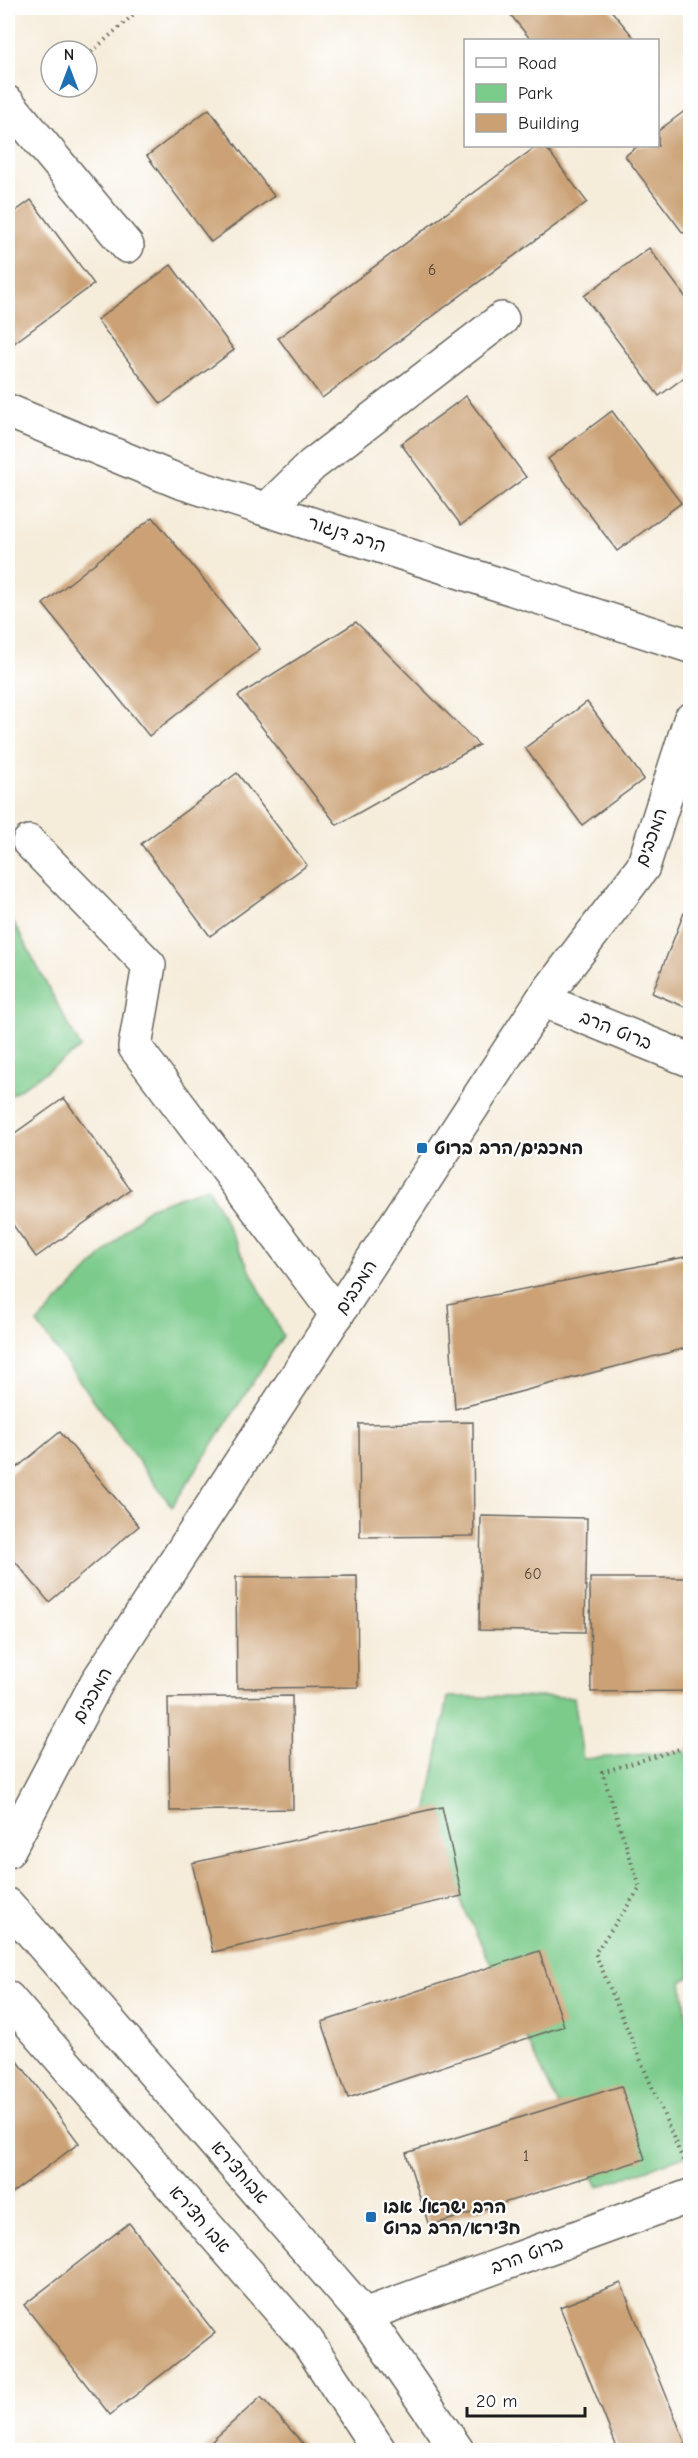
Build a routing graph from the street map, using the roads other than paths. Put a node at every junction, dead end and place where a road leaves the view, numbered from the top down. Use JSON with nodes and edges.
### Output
{"nodes":[{"id":1,"x":8,"y":103,"type":"edge"},
{"id":2,"x":127,"y":246,"type":"dead end"},
{"id":3,"x":502,"y":319,"type":"dead end"},
{"id":4,"x":8,"y":411,"type":"edge"},
{"id":5,"x":268,"y":508,"type":"junction"},
{"id":6,"x":690,"y":646,"type":"edge"},
{"id":7,"x":690,"y":720,"type":"edge"},
{"id":8,"x":29,"y":842,"type":"dead end"},
{"id":9,"x":542,"y":1000,"type":"junction"},
{"id":10,"x":690,"y":1060,"type":"edge"},
{"id":11,"x":337,"y":1315,"type":"junction"},
{"id":12,"x":8,"y":1851,"type":"edge"},
{"id":13,"x":8,"y":1905,"type":"edge"},
{"id":14,"x":8,"y":1998,"type":"edge"},
{"id":15,"x":688,"y":2181,"type":"edge"},
{"id":16,"x":364,"y":2314,"type":"junction"},
{"id":17,"x":379,"y":2451,"type":"edge"},
{"id":18,"x":457,"y":2451,"type":"edge"}],
"edges":[{"from":1,"to":2,"type":"street"},
{"from":3,"to":5,"type":"street"},
{"from":4,"to":5,"type":"street","name":"הרב דנגור"},
{"from":5,"to":6,"type":"street","name":"הרב דנגור"},
{"from":7,"to":9,"type":"street","name":"המכבים"},
{"from":8,"to":11,"type":"street"},
{"from":9,"to":10,"type":"street","name":"ברוט הרב"},
{"from":9,"to":11,"type":"street","name":"המכבים"},
{"from":11,"to":12,"type":"street","name":"המכבים"},
{"from":13,"to":16,"type":"street","name":"אבוחצירא"},
{"from":14,"to":17,"type":"street","name":"אבו חצירא"},
{"from":15,"to":16,"type":"street","name":"ברוט הרב"},
{"from":16,"to":18,"type":"street","name":"אבוחצירא"}]}
